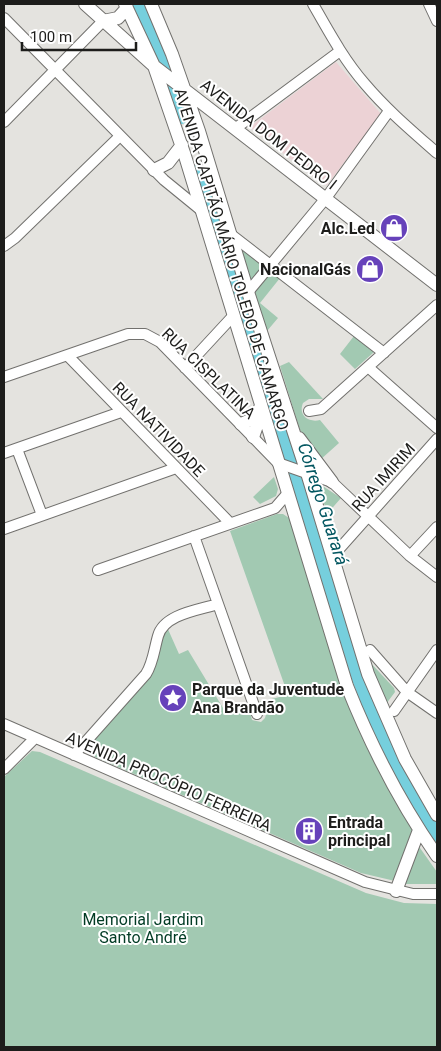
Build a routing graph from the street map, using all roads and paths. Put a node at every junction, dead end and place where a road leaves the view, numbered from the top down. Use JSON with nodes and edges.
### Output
{"nodes":[{"id":1,"x":85,"y":4,"type":"edge"},
{"id":2,"x":150,"y":4,"type":"edge"},
{"id":3,"x":314,"y":4,"type":"edge"},
{"id":4,"x":429,"y":4,"type":"edge"},
{"id":5,"x":126,"y":6,"type":"edge"},
{"id":6,"x":4,"y":18,"type":"edge"},
{"id":7,"x":104,"y":21,"type":"junction"},
{"id":8,"x":437,"y":21,"type":"edge"},
{"id":9,"x":124,"y":40,"type":"junction"},
{"id":10,"x":340,"y":51,"type":"junction"},
{"id":11,"x":157,"y":68,"type":"junction"},
{"id":12,"x":56,"y":70,"type":"junction"},
{"id":13,"x":179,"y":85,"type":"junction"},
{"id":14,"x":390,"y":111,"type":"junction"},
{"id":15,"x":219,"y":115,"type":"junction"},
{"id":16,"x":4,"y":120,"type":"edge"},
{"id":17,"x":236,"y":128,"type":"junction"},
{"id":18,"x":199,"y":131,"type":"junction"},
{"id":19,"x":120,"y":136,"type":"junction"},
{"id":20,"x":182,"y":145,"type":"junction"},
{"id":21,"x":437,"y":153,"type":"edge"},
{"id":22,"x":154,"y":170,"type":"junction"},
{"id":23,"x":326,"y":198,"type":"junction"},
{"id":24,"x":203,"y":212,"type":"junction"},
{"id":25,"x":229,"y":233,"type":"junction"},
{"id":26,"x":4,"y":246,"type":"edge"},
{"id":27,"x":270,"y":264,"type":"junction"},
{"id":28,"x":437,"y":285,"type":"edge"},
{"id":29,"x":248,"y":292,"type":"junction"},
{"id":30,"x":437,"y":305,"type":"edge"},
{"id":31,"x":234,"y":315,"type":"junction"},
{"id":32,"x":384,"y":352,"type":"junction"},
{"id":33,"x":68,"y":356,"type":"junction"},
{"id":34,"x":368,"y":367,"type":"junction"},
{"id":35,"x":185,"y":368,"type":"junction"},
{"id":36,"x":4,"y":377,"type":"edge"},
{"id":37,"x":262,"y":407,"type":"junction"},
{"id":38,"x":309,"y":411,"type":"dead end"},
{"id":39,"x":121,"y":412,"type":"junction"},
{"id":40,"x":241,"y":424,"type":"junction"},
{"id":41,"x":291,"y":427,"type":"junction"},
{"id":42,"x":437,"y":428,"type":"edge"},
{"id":43,"x":253,"y":437,"type":"junction"},
{"id":44,"x":437,"y":439,"type":"edge"},
{"id":45,"x":17,"y":449,"type":"junction"},
{"id":46,"x":4,"y":454,"type":"edge"},
{"id":47,"x":292,"y":467,"type":"junction"},
{"id":48,"x":176,"y":468,"type":"junction"},
{"id":49,"x":332,"y":482,"type":"junction"},
{"id":50,"x":288,"y":493,"type":"junction"},
{"id":51,"x":275,"y":508,"type":"junction"},
{"id":52,"x":294,"y":512,"type":"junction"},
{"id":53,"x":369,"y":515,"type":"junction"},
{"id":54,"x":42,"y":516,"type":"junction"},
{"id":55,"x":230,"y":523,"type":"junction"},
{"id":56,"x":437,"y":526,"type":"edge"},
{"id":57,"x":4,"y":529,"type":"edge"},
{"id":58,"x":194,"y":536,"type":"junction"},
{"id":59,"x":410,"y":556,"type":"junction"},
{"id":60,"x":332,"y":557,"type":"junction"},
{"id":61,"x":98,"y":570,"type":"dead end"},
{"id":62,"x":437,"y":577,"type":"edge"},
{"id":63,"x":218,"y":604,"type":"junction"},
{"id":64,"x":370,"y":650,"type":"dead end"},
{"id":65,"x":437,"y":650,"type":"edge"},
{"id":66,"x":407,"y":692,"type":"junction"},
{"id":67,"x":394,"y":711,"type":"dead end"},
{"id":68,"x":437,"y":713,"type":"edge"},
{"id":69,"x":258,"y":714,"type":"dead end"},
{"id":70,"x":4,"y":724,"type":"edge"},
{"id":71,"x":35,"y":738,"type":"junction"},
{"id":72,"x":74,"y":755,"type":"junction"},
{"id":73,"x":4,"y":769,"type":"edge"},
{"id":74,"x":437,"y":815,"type":"edge"},
{"id":75,"x":419,"y":830,"type":"junction"},
{"id":76,"x":437,"y":856,"type":"edge"},
{"id":77,"x":396,"y":891,"type":"junction"},
{"id":78,"x":437,"y":894,"type":"edge"}],
"edges":[{"from":1,"to":7,"type":"main road","name":"AVENIDA DOM PEDRO I"},
{"from":2,"to":13,"type":"main road","name":"AVENIDA CAPITÃO MÁRIO TOLEDO DE CAMARGO"},
{"from":3,"to":10,"type":"street"},
{"from":4,"to":8,"type":"street"},
{"from":5,"to":7,"type":"main road"},
{"from":5,"to":9,"type":"main road"},
{"from":5,"to":11,"type":"main road","name":"AVENIDA CAPITÃO MÁRIO TOLEDO DE CAMARGO"},
{"from":6,"to":12,"type":"street"},
{"from":7,"to":9,"type":"main road","name":"AVENIDA DOM PEDRO I"},
{"from":7,"to":12,"type":"street"},
{"from":9,"to":11,"type":"main road","name":"AVENIDA DOM PEDRO I"},
{"from":10,"to":14,"type":"street"},
{"from":10,"to":17,"type":"street"},
{"from":11,"to":13,"type":"main road","name":"AVENIDA DOM PEDRO I"},
{"from":11,"to":20,"type":"main road","name":"AVENIDA CAPITÃO MÁRIO TOLEDO DE CAMARGO"},
{"from":12,"to":16,"type":"street"},
{"from":12,"to":19,"type":"street"},
{"from":13,"to":15,"type":"main road","name":"AVENIDA DOM PEDRO I"},
{"from":13,"to":18,"type":"main road","name":"AVENIDA CAPITÃO MÁRIO TOLEDO DE CAMARGO"},
{"from":14,"to":21,"type":"street"},
{"from":14,"to":23,"type":"street"},
{"from":15,"to":17,"type":"main road","name":"AVENIDA DOM PEDRO I"},
{"from":15,"to":18,"type":"main road"},
{"from":17,"to":23,"type":"main road","name":"AVENIDA DOM PEDRO I"},
{"from":18,"to":25,"type":"main road","name":"AVENIDA CAPITÃO MÁRIO TOLEDO DE CAMARGO"},
{"from":19,"to":22,"type":"street"},
{"from":19,"to":26,"type":"street"},
{"from":20,"to":22,"type":"main road"},
{"from":20,"to":24,"type":"main road","name":"AVENIDA CAPITÃO MÁRIO TOLEDO DE CAMARGO"},
{"from":22,"to":24,"type":"street"},
{"from":23,"to":27,"type":"street"},
{"from":23,"to":28,"type":"main road","name":"AVENIDA DOM PEDRO I"},
{"from":24,"to":31,"type":"main road","name":"AVENIDA CAPITÃO MÁRIO TOLEDO DE CAMARGO"},
{"from":25,"to":27,"type":"street"},
{"from":25,"to":29,"type":"main road","name":"AVENIDA CAPITÃO MÁRIO TOLEDO DE CAMARGO"},
{"from":27,"to":29,"type":"street"},
{"from":27,"to":32,"type":"street"},
{"from":29,"to":41,"type":"main road","name":"AVENIDA CAPITÃO MÁRIO TOLEDO DE CAMARGO"},
{"from":30,"to":32,"type":"street"},
{"from":31,"to":35,"type":"street"},
{"from":31,"to":37,"type":"main road","name":"AVENIDA CAPITÃO MÁRIO TOLEDO DE CAMARGO"},
{"from":32,"to":34,"type":"street"},
{"from":33,"to":35,"type":"street","name":"RUA CISPLATINA"},
{"from":33,"to":36,"type":"street","name":"RUA CISPLATINA"},
{"from":33,"to":39,"type":"street","name":"RUA NATIVIDADE"},
{"from":34,"to":38,"type":"street"},
{"from":34,"to":42,"type":"street"},
{"from":35,"to":40,"type":"street","name":"RUA CISPLATINA"},
{"from":37,"to":40,"type":"main road"},
{"from":37,"to":43,"type":"main road"},
{"from":37,"to":47,"type":"main road","name":"AVENIDA CAPITÃO MÁRIO TOLEDO DE CAMARGO"},
{"from":39,"to":45,"type":"street"},
{"from":39,"to":48,"type":"street","name":"RUA NATIVIDADE"},
{"from":40,"to":43,"type":"street","name":"RUA CISPLATINA"},
{"from":41,"to":47,"type":"main road","name":"AVENIDA CAPITÃO MÁRIO TOLEDO DE CAMARGO"},
{"from":41,"to":49,"type":"main road"},
{"from":43,"to":47,"type":"street","name":"RUA CISPLATINA"},
{"from":44,"to":53,"type":"street","name":"RUA IMIRIM"},
{"from":45,"to":46,"type":"street"},
{"from":45,"to":54,"type":"street"},
{"from":47,"to":49,"type":"street","name":"RUA CISPLATINA"},
{"from":47,"to":50,"type":"main road","name":"AVENIDA CAPITÃO MÁRIO TOLEDO DE CAMARGO"},
{"from":47,"to":60,"type":"main road","name":"AVENIDA CAPITÃO MÁRIO TOLEDO DE CAMARGO"},
{"from":48,"to":54,"type":"street"},
{"from":48,"to":55,"type":"street","name":"RUA NATIVIDADE"},
{"from":49,"to":53,"type":"street","name":"RUA CISPLATINA"},
{"from":50,"to":51,"type":"street"},
{"from":50,"to":52,"type":"main road","name":"AVENIDA CAPITÃO MÁRIO TOLEDO DE CAMARGO"},
{"from":51,"to":52,"type":"street"},
{"from":51,"to":55,"type":"street"},
{"from":52,"to":75,"type":"main road","name":"AVENIDA CAPITÃO MÁRIO TOLEDO DE CAMARGO"},
{"from":53,"to":59,"type":"street","name":"RUA CISPLATINA"},
{"from":53,"to":60,"type":"street","name":"RUA IMIRIM"},
{"from":54,"to":57,"type":"street"},
{"from":55,"to":58,"type":"street"},
{"from":56,"to":59,"type":"street"},
{"from":58,"to":61,"type":"street"},
{"from":58,"to":63,"type":"street"},
{"from":59,"to":62,"type":"street","name":"RUA CISPLATINA"},
{"from":60,"to":74,"type":"main road","name":"AVENIDA CAPITÃO MÁRIO TOLEDO DE CAMARGO"},
{"from":63,"to":69,"type":"street"},
{"from":63,"to":72,"type":"street"},
{"from":64,"to":66,"type":"street"},
{"from":65,"to":66,"type":"street"},
{"from":66,"to":67,"type":"street"},
{"from":66,"to":68,"type":"street"},
{"from":70,"to":71,"type":"street","name":"AVENIDA PROCÓPIO FERREIRA"},
{"from":71,"to":72,"type":"street","name":"AVENIDA PROCÓPIO FERREIRA"},
{"from":71,"to":73,"type":"street"},
{"from":72,"to":77,"type":"street","name":"AVENIDA PROCÓPIO FERREIRA"},
{"from":75,"to":76,"type":"main road","name":"AVENIDA CAPITÃO MÁRIO TOLEDO DE CAMARGO"},
{"from":75,"to":77,"type":"main road"},
{"from":77,"to":78,"type":"street","name":"AVENIDA PROCÓPIO FERREIRA"}]}
